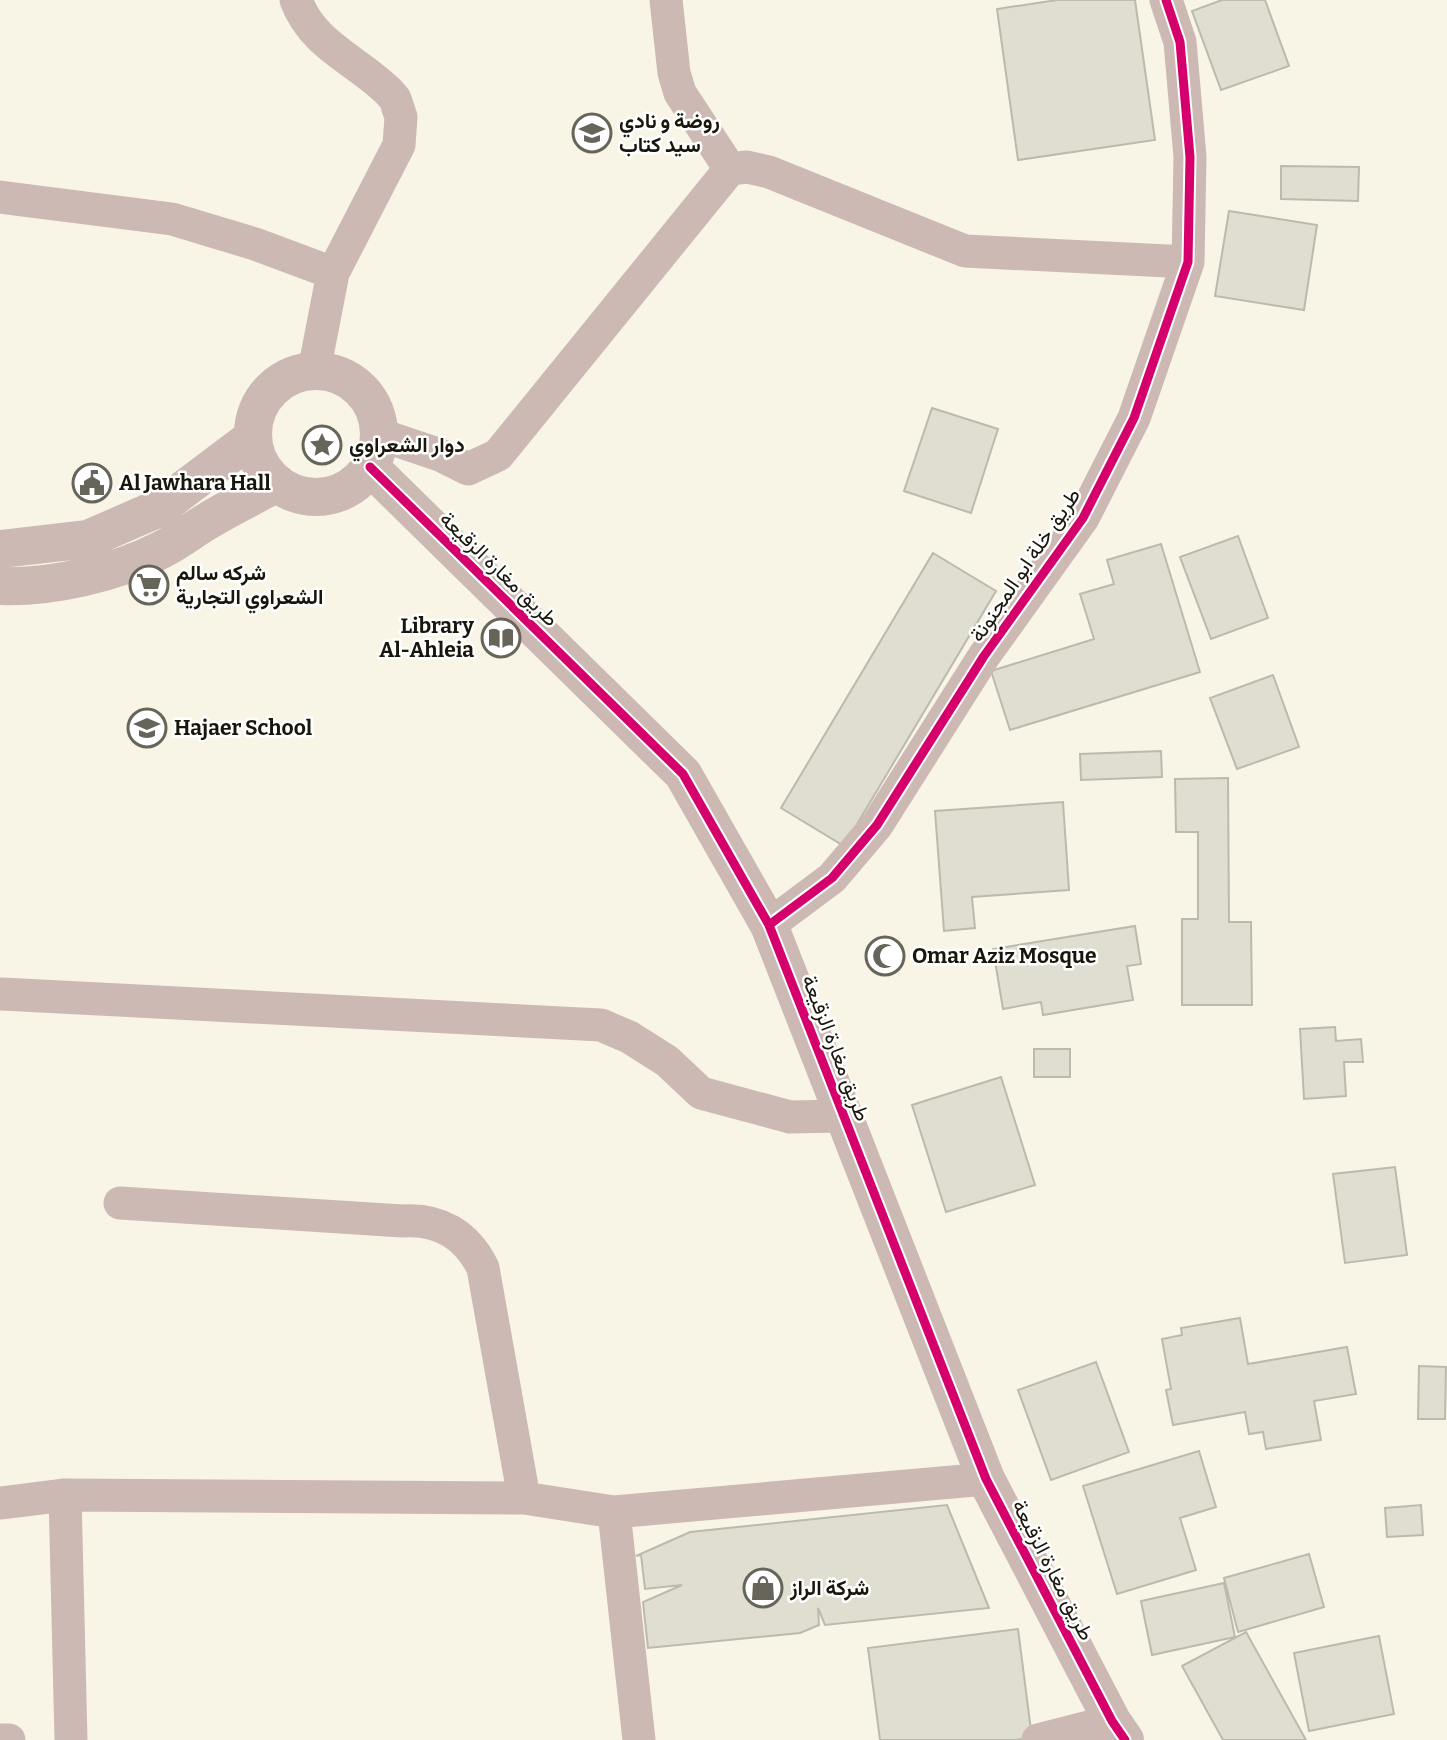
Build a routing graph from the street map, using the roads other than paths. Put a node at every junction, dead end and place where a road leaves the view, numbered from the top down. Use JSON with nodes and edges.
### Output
{"nodes":[{"id":1,"x":296,"y":0,"type":"edge"},
{"id":2,"x":666,"y":0,"type":"edge"},
{"id":3,"x":1166,"y":0,"type":"edge"},
{"id":4,"x":730,"y":169,"type":"junction"},
{"id":5,"x":0,"y":197,"type":"edge"},
{"id":6,"x":1188,"y":262,"type":"junction"},
{"id":7,"x":333,"y":273,"type":"junction"},
{"id":8,"x":314,"y":371,"type":"junction"},
{"id":9,"x":252,"y":438,"type":"junction"},
{"id":10,"x":375,"y":451,"type":"junction"},
{"id":11,"x":277,"y":483,"type":"junction"},
{"id":12,"x":0,"y":549,"type":"edge"},
{"id":13,"x":0,"y":586,"type":"edge"},
{"id":14,"x":769,"y":925,"type":"junction"},
{"id":15,"x":2,"y":994,"type":"dead end"},
{"id":16,"x":843,"y":1116,"type":"junction"},
{"id":17,"x":120,"y":1203,"type":"dead end"},
{"id":18,"x":986,"y":1479,"type":"junction"},
{"id":19,"x":65,"y":1495,"type":"junction"},
{"id":20,"x":524,"y":1498,"type":"junction"},
{"id":21,"x":0,"y":1503,"type":"edge"},
{"id":22,"x":614,"y":1512,"type":"junction"},
{"id":23,"x":1119,"y":1731,"type":"edge"},
{"id":24,"x":0,"y":1740,"type":"edge"},
{"id":25,"x":9,"y":1740,"type":"edge"},
{"id":26,"x":71,"y":1740,"type":"edge"},
{"id":27,"x":639,"y":1740,"type":"edge"},
{"id":28,"x":1038,"y":1740,"type":"edge"}],
"edges":[{"from":1,"to":7,"type":"street"},
{"from":2,"to":4,"type":"street"},
{"from":3,"to":6,"type":"street","name":"طريق خلة ابو المجنونة"},
{"from":4,"to":6,"type":"street"},
{"from":4,"to":10,"type":"street"},
{"from":5,"to":7,"type":"street"},
{"from":6,"to":14,"type":"street","name":"طريق خلة ابو المجنونة"},
{"from":7,"to":8,"type":"street"},
{"from":8,"to":9,"type":"street"},
{"from":8,"to":10,"type":"street"},
{"from":9,"to":11,"type":"street"},
{"from":9,"to":12,"type":"street"},
{"from":10,"to":11,"type":"street"},
{"from":10,"to":14,"type":"street","name":"طريق مغارة الزقيعة"},
{"from":11,"to":13,"type":"street"},
{"from":14,"to":16,"type":"street","name":"طريق مغارة الزقيعة"},
{"from":15,"to":16,"type":"street"},
{"from":16,"to":18,"type":"street","name":"طريق مغارة الزقيعة"},
{"from":17,"to":20,"type":"street"},
{"from":18,"to":22,"type":"street"},
{"from":18,"to":23,"type":"street","name":"طريق مغارة الزقيعة"},
{"from":19,"to":20,"type":"street"},
{"from":19,"to":21,"type":"street"},
{"from":19,"to":26,"type":"street"},
{"from":20,"to":22,"type":"street"},
{"from":22,"to":27,"type":"street"},
{"from":23,"to":28,"type":"street"},
{"from":24,"to":25,"type":"street"}]}
